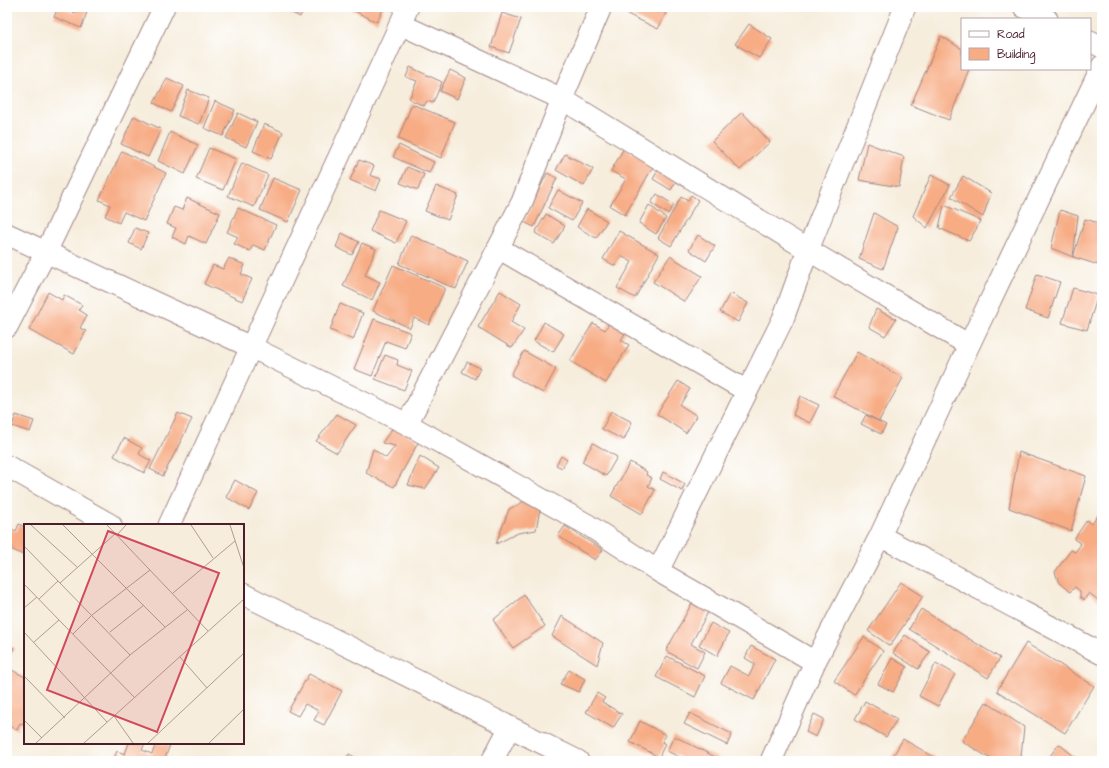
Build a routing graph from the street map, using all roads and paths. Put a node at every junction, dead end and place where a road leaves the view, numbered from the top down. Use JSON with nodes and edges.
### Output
{"nodes":[{"id":1,"x":164,"y":7,"type":"edge"},
{"id":2,"x":601,"y":7,"type":"edge"},
{"id":3,"x":905,"y":7,"type":"edge"},
{"id":4,"x":1024,"y":7,"type":"edge"},
{"id":5,"x":404,"y":15,"type":"edge"},
{"id":6,"x":1045,"y":18,"type":"edge"},
{"id":7,"x":1091,"y":42,"type":"edge"},
{"id":8,"x":1102,"y":47,"type":"edge"},
{"id":9,"x":1102,"y":66,"type":"edge"},
{"id":10,"x":562,"y":99,"type":"junction"},
{"id":11,"x":7,"y":234,"type":"edge"},
{"id":12,"x":498,"y":248,"type":"junction"},
{"id":13,"x":808,"y":250,"type":"junction"},
{"id":14,"x":46,"y":252,"type":"junction"},
{"id":15,"x":7,"y":327,"type":"edge"},
{"id":16,"x":969,"y":345,"type":"junction"},
{"id":17,"x":253,"y":348,"type":"junction"},
{"id":18,"x":747,"y":391,"type":"junction"},
{"id":19,"x":407,"y":424,"type":"junction"},
{"id":20,"x":7,"y":466,"type":"edge"},
{"id":21,"x":109,"y":524,"type":"edge"},
{"id":22,"x":170,"y":524,"type":"edge"},
{"id":23,"x":880,"y":536,"type":"junction"},
{"id":24,"x":658,"y":571,"type":"junction"},
{"id":25,"x":244,"y":594,"type":"edge"},
{"id":26,"x":1102,"y":654,"type":"edge"},
{"id":27,"x":815,"y":662,"type":"junction"},
{"id":28,"x":510,"y":727,"type":"junction"},
{"id":29,"x":492,"y":761,"type":"edge"},
{"id":30,"x":578,"y":761,"type":"edge"},
{"id":31,"x":771,"y":761,"type":"edge"}],
"edges":[{"from":1,"to":14,"type":"street"},
{"from":2,"to":10,"type":"street"},
{"from":3,"to":13,"type":"street"},
{"from":4,"to":6,"type":"street"},
{"from":5,"to":10,"type":"street"},
{"from":5,"to":17,"type":"street"},
{"from":7,"to":8,"type":"street"},
{"from":9,"to":16,"type":"street"},
{"from":10,"to":12,"type":"street"},
{"from":10,"to":13,"type":"street"},
{"from":11,"to":14,"type":"street"},
{"from":12,"to":18,"type":"street"},
{"from":12,"to":19,"type":"street"},
{"from":13,"to":16,"type":"street"},
{"from":13,"to":18,"type":"street"},
{"from":14,"to":15,"type":"street"},
{"from":14,"to":17,"type":"street"},
{"from":16,"to":23,"type":"street"},
{"from":17,"to":19,"type":"street"},
{"from":17,"to":22,"type":"street"},
{"from":18,"to":24,"type":"street"},
{"from":19,"to":24,"type":"street"},
{"from":20,"to":21,"type":"street"},
{"from":23,"to":26,"type":"street"},
{"from":23,"to":27,"type":"street"},
{"from":24,"to":27,"type":"street"},
{"from":25,"to":28,"type":"street"},
{"from":27,"to":31,"type":"street"},
{"from":28,"to":29,"type":"street"},
{"from":28,"to":30,"type":"street"}]}
